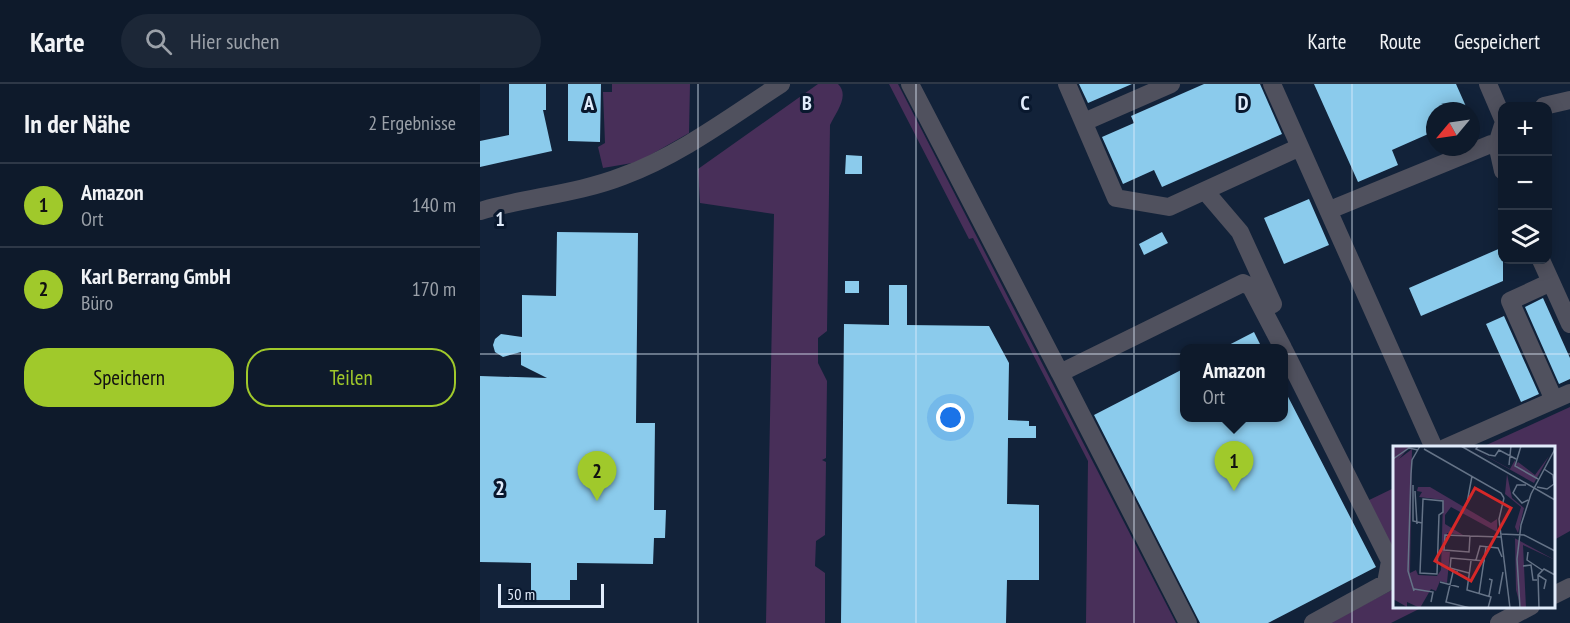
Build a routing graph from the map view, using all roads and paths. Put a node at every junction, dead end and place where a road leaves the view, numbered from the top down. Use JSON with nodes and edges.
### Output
{"nodes":[{"id":1,"x":781,"y":84,"type":"edge"},
{"id":2,"x":910,"y":84,"type":"edge"},
{"id":3,"x":1067,"y":84,"type":"edge"},
{"id":4,"x":1171,"y":84,"type":"edge"},
{"id":5,"x":1272,"y":84,"type":"edge"},
{"id":6,"x":1488,"y":84,"type":"edge"},
{"id":7,"x":1570,"y":100,"type":"edge"},
{"id":8,"x":1552,"y":104,"type":"edge"},
{"id":9,"x":1498,"y":107,"type":"edge"},
{"id":10,"x":1084,"y":122,"type":"junction"},
{"id":11,"x":1498,"y":141,"type":"edge"},
{"id":12,"x":1497,"y":144,"type":"junction"},
{"id":13,"x":1300,"y":147,"type":"junction"},
{"id":14,"x":1500,"y":156,"type":"edge"},
{"id":15,"x":1205,"y":191,"type":"junction"},
{"id":16,"x":1337,"y":207,"type":"dead end"},
{"id":17,"x":480,"y":211,"type":"edge"},
{"id":18,"x":1543,"y":264,"type":"edge"},
{"id":19,"x":1551,"y":282,"type":"junction"},
{"id":20,"x":1570,"y":324,"type":"edge"},
{"id":21,"x":1280,"y":344,"type":"edge"},
{"id":22,"x":1288,"y":360,"type":"edge"},
{"id":23,"x":1060,"y":373,"type":"junction"},
{"id":24,"x":1562,"y":396,"type":"edge"},
{"id":25,"x":1434,"y":446,"type":"edge"},
{"id":26,"x":1447,"y":446,"type":"edge"},
{"id":27,"x":1345,"y":447,"type":"dead end"},
{"id":28,"x":1570,"y":586,"type":"edge"},
{"id":29,"x":1555,"y":594,"type":"edge"},
{"id":30,"x":1527,"y":608,"type":"edge"},
{"id":31,"x":1188,"y":623,"type":"edge"},
{"id":32,"x":1313,"y":623,"type":"edge"},
{"id":33,"x":1499,"y":623,"type":"edge"}],
"edges":[{"from":1,"to":17,"type":"street"},
{"from":2,"to":23,"type":"street"},
{"from":3,"to":10,"type":"street"},
{"from":4,"to":10,"type":"street"},
{"from":5,"to":13,"type":"street"},
{"from":6,"to":9,"type":"street"},
{"from":7,"to":8,"type":"street"},
{"from":10,"to":15,"type":"street"},
{"from":11,"to":12,"type":"street"},
{"from":12,"to":14,"type":"street"},
{"from":12,"to":16,"type":"street"},
{"from":13,"to":15,"type":"street"},
{"from":13,"to":25,"type":"street"},
{"from":15,"to":27,"type":"street"},
{"from":18,"to":19,"type":"street"},
{"from":19,"to":20,"type":"street"},
{"from":19,"to":24,"type":"street"},
{"from":21,"to":23,"type":"street"},
{"from":22,"to":32,"type":"street"},
{"from":23,"to":31,"type":"street"},
{"from":24,"to":26,"type":"street"},
{"from":28,"to":29,"type":"street"},
{"from":30,"to":33,"type":"street"}]}
